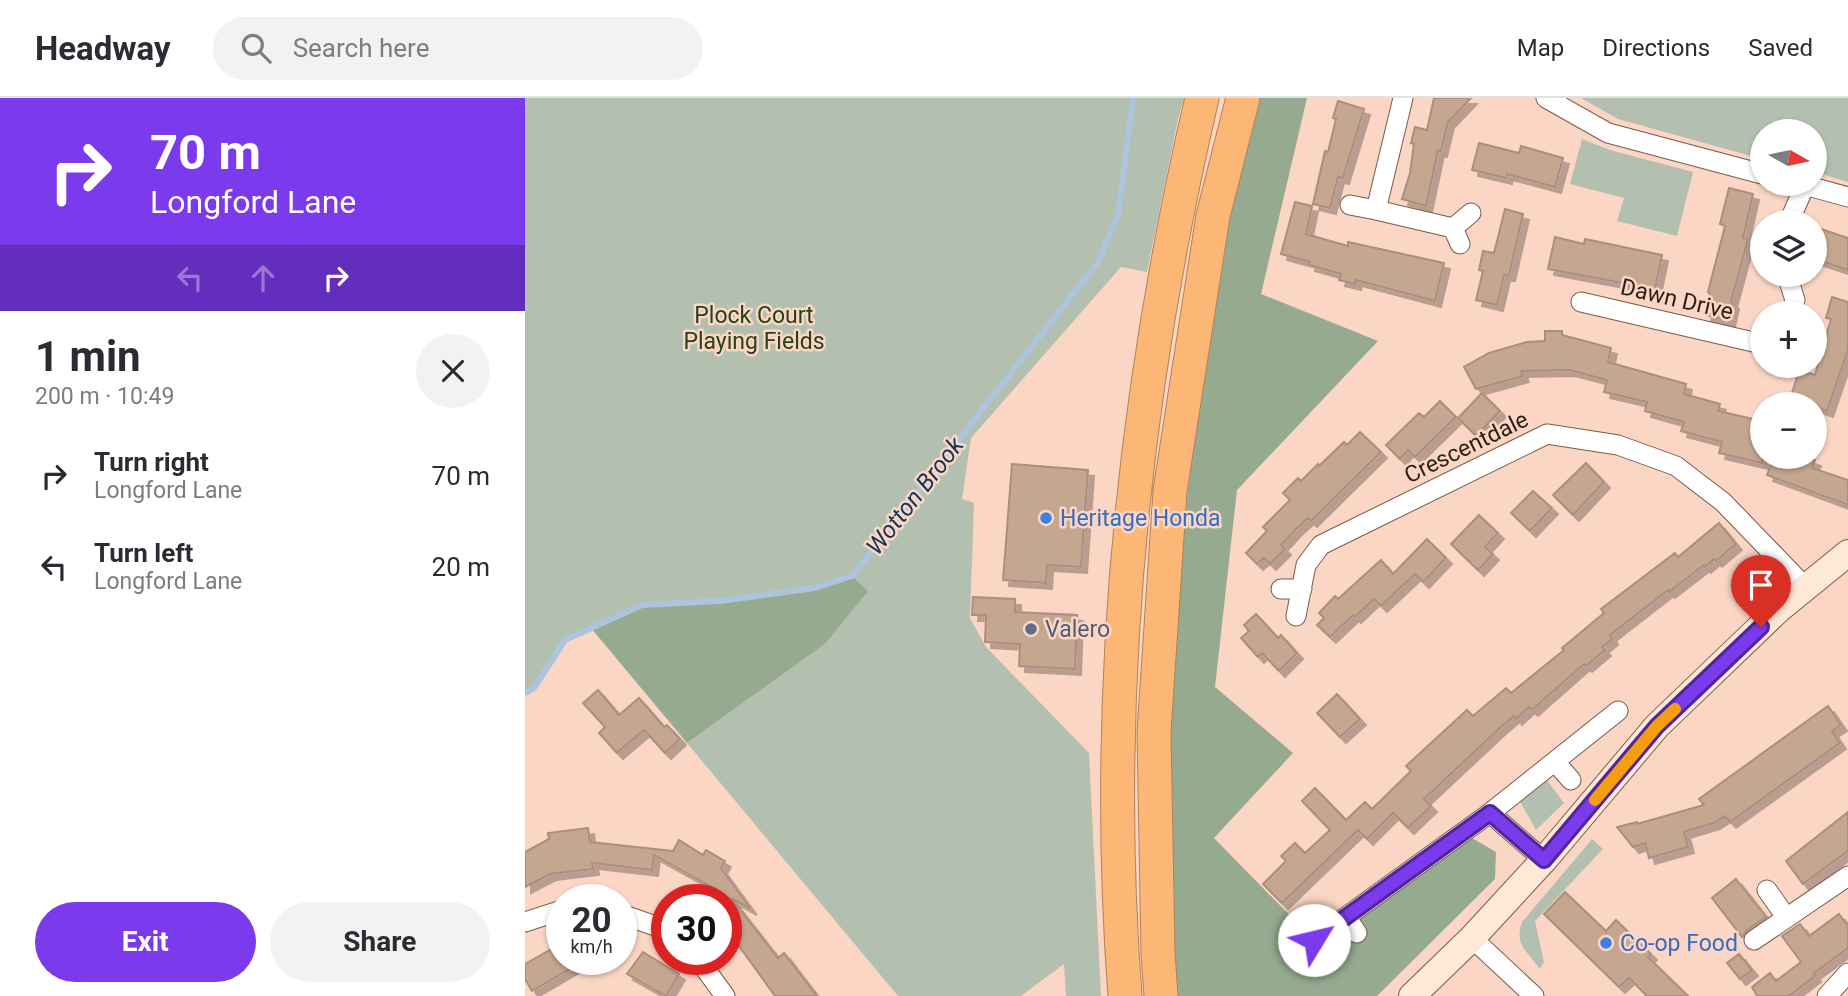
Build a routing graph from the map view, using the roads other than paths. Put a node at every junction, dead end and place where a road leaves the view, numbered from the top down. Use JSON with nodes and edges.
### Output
{"nodes":[{"id":1,"x":1202,"y":98,"type":"edge"},
{"id":2,"x":1243,"y":98,"type":"edge"},
{"id":3,"x":1403,"y":98,"type":"edge"},
{"id":4,"x":1546,"y":98,"type":"edge"},
{"id":5,"x":1750,"y":171,"type":"edge"},
{"id":6,"x":1827,"y":191,"type":"edge"},
{"id":7,"x":1848,"y":197,"type":"edge"},
{"id":8,"x":1350,"y":205,"type":"dead end"},
{"id":9,"x":1376,"y":211,"type":"junction"},
{"id":10,"x":1471,"y":214,"type":"dead end"},
{"id":11,"x":1581,"y":302,"type":"dead end"},
{"id":12,"x":1750,"y":341,"type":"edge"},
{"id":13,"x":1848,"y":553,"type":"edge"},
{"id":14,"x":1806,"y":588,"type":"junction"},
{"id":15,"x":1281,"y":589,"type":"dead end"},
{"id":16,"x":1301,"y":589,"type":"junction"},
{"id":17,"x":1296,"y":615,"type":"dead end"},
{"id":18,"x":1618,"y":711,"type":"dead end"},
{"id":19,"x":1556,"y":763,"type":"junction"},
{"id":20,"x":1571,"y":780,"type":"dead end"},
{"id":21,"x":1490,"y":813,"type":"junction"},
{"id":22,"x":1544,"y":860,"type":"junction"},
{"id":23,"x":1848,"y":876,"type":"edge"},
{"id":24,"x":1766,"y":890,"type":"dead end"},
{"id":25,"x":546,"y":916,"type":"edge"},
{"id":26,"x":1786,"y":917,"type":"junction"},
{"id":27,"x":525,"y":922,"type":"edge"},
{"id":28,"x":1472,"y":938,"type":"junction"},
{"id":29,"x":1314,"y":940,"type":"dead end"},
{"id":30,"x":1754,"y":940,"type":"dead end"},
{"id":31,"x":1848,"y":973,"type":"edge"},
{"id":32,"x":710,"y":975,"type":"edge"},
{"id":33,"x":725,"y":996,"type":"edge"},
{"id":34,"x":1125,"y":996,"type":"edge"},
{"id":35,"x":1161,"y":996,"type":"edge"},
{"id":36,"x":1412,"y":996,"type":"edge"},
{"id":37,"x":1534,"y":996,"type":"edge"},
{"id":38,"x":1827,"y":996,"type":"edge"}],
"edges":[{"from":1,"to":34,"type":"highway"},
{"from":2,"to":35,"type":"highway"},
{"from":3,"to":9,"type":"street"},
{"from":4,"to":5,"type":"street"},
{"from":6,"to":7,"type":"street"},
{"from":8,"to":9,"type":"street"},
{"from":9,"to":10,"type":"street"},
{"from":11,"to":12,"type":"street","name":"Dawn Drive"},
{"from":13,"to":14,"type":"street"},
{"from":14,"to":16,"type":"street","name":"Crescentdale"},
{"from":14,"to":22,"type":"street"},
{"from":15,"to":16,"type":"street"},
{"from":16,"to":17,"type":"street","name":"Crescentdale"},
{"from":18,"to":19,"type":"street"},
{"from":19,"to":20,"type":"street"},
{"from":19,"to":21,"type":"street"},
{"from":21,"to":22,"type":"street"},
{"from":21,"to":29,"type":"street"},
{"from":22,"to":28,"type":"street"},
{"from":23,"to":26,"type":"street"},
{"from":24,"to":26,"type":"street"},
{"from":25,"to":27,"type":"street"},
{"from":26,"to":30,"type":"street"},
{"from":28,"to":36,"type":"street"},
{"from":28,"to":37,"type":"street"},
{"from":31,"to":38,"type":"street"},
{"from":32,"to":33,"type":"street"}]}
